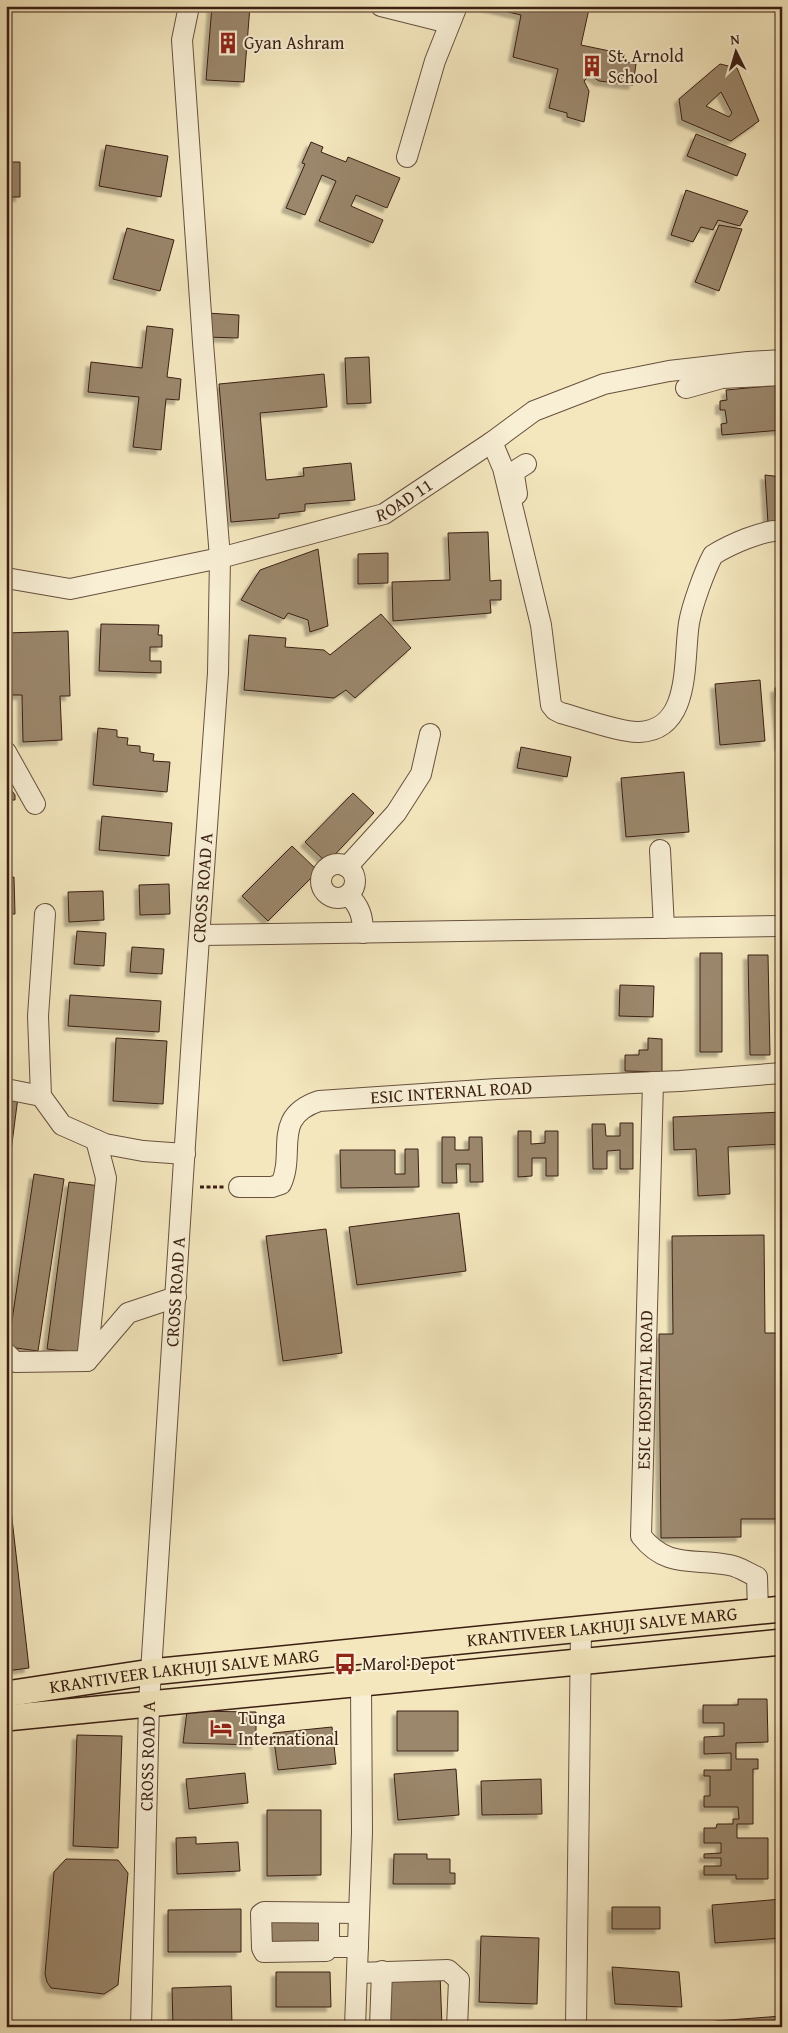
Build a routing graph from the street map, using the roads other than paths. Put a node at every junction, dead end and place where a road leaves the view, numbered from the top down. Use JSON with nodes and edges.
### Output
{"nodes":[{"id":1,"x":189,"y":6,"type":"edge"},
{"id":2,"x":381,"y":6,"type":"edge"},
{"id":3,"x":453,"y":14,"type":"edge"},
{"id":4,"x":407,"y":157,"type":"dead end"},
{"id":5,"x":782,"y":360,"type":"edge"},
{"id":6,"x":782,"y":375,"type":"edge"},
{"id":7,"x":686,"y":388,"type":"dead end"},
{"id":8,"x":492,"y":442,"type":"junction"},
{"id":9,"x":526,"y":464,"type":"dead end"},
{"id":10,"x":782,"y":531,"type":"edge"},
{"id":11,"x":220,"y":558,"type":"junction"},
{"id":12,"x":6,"y":578,"type":"edge"},
{"id":13,"x":542,"y":627,"type":"junction"},
{"id":14,"x":430,"y":734,"type":"dead end"},
{"id":15,"x":6,"y":752,"type":"edge"},
{"id":16,"x":35,"y":804,"type":"dead end"},
{"id":17,"x":660,"y":850,"type":"dead end"},
{"id":18,"x":347,"y":867,"type":"junction"},
{"id":19,"x":348,"y":895,"type":"junction"},
{"id":20,"x":45,"y":914,"type":"dead end"},
{"id":21,"x":782,"y":926,"type":"edge"},
{"id":22,"x":664,"y":928,"type":"junction"},
{"id":23,"x":363,"y":933,"type":"junction"},
{"id":24,"x":200,"y":935,"type":"junction"},
{"id":25,"x":782,"y":1073,"type":"edge"},
{"id":26,"x":653,"y":1082,"type":"junction"},
{"id":27,"x":6,"y":1089,"type":"edge"},
{"id":28,"x":41,"y":1096,"type":"junction"},
{"id":29,"x":96,"y":1140,"type":"junction"},
{"id":30,"x":185,"y":1154,"type":"junction"},
{"id":31,"x":239,"y":1187,"type":"road end"},
{"id":32,"x":176,"y":1297,"type":"junction"},
{"id":33,"x":6,"y":1353,"type":"edge"},
{"id":34,"x":86,"y":1361,"type":"junction"},
{"id":35,"x":770,"y":1611,"type":"edge"},
{"id":36,"x":581,"y":1630,"type":"junction"},
{"id":37,"x":782,"y":1642,"type":"edge"},
{"id":38,"x":581,"y":1661,"type":"junction"},
{"id":39,"x":151,"y":1672,"type":"junction"},
{"id":40,"x":361,"y":1684,"type":"junction"},
{"id":41,"x":6,"y":1694,"type":"edge"},
{"id":42,"x":149,"y":1703,"type":"junction"},
{"id":43,"x":6,"y":1718,"type":"edge"},
{"id":44,"x":329,"y":1913,"type":"junction"},
{"id":45,"x":359,"y":1913,"type":"junction"},
{"id":46,"x":329,"y":1947,"type":"junction"},
{"id":47,"x":358,"y":1947,"type":"junction"},
{"id":48,"x":357,"y":1972,"type":"junction"},
{"id":49,"x":382,"y":1972,"type":"junction"},
{"id":50,"x":141,"y":2027,"type":"edge"},
{"id":51,"x":355,"y":2027,"type":"edge"},
{"id":52,"x":380,"y":2027,"type":"edge"},
{"id":53,"x":458,"y":2027,"type":"edge"},
{"id":54,"x":576,"y":2027,"type":"edge"}],
"edges":[{"from":1,"to":11,"type":"street","name":"CROSS ROAD A"},
{"from":2,"to":3,"type":"street"},
{"from":3,"to":4,"type":"street"},
{"from":5,"to":8,"type":"street","name":"ROAD 11"},
{"from":6,"to":7,"type":"street"},
{"from":8,"to":11,"type":"street","name":"ROAD 11"},
{"from":8,"to":13,"type":"street"},
{"from":9,"to":13,"type":"street"},
{"from":10,"to":13,"type":"street"},
{"from":11,"to":12,"type":"street","name":"ROAD 11"},
{"from":11,"to":24,"type":"street","name":"CROSS ROAD A"},
{"from":14,"to":18,"type":"street"},
{"from":15,"to":16,"type":"street"},
{"from":17,"to":22,"type":"street"},
{"from":18,"to":19,"type":"street"},
{"from":18,"to":19,"type":"street"},
{"from":19,"to":23,"type":"street"},
{"from":20,"to":28,"type":"street"},
{"from":21,"to":22,"type":"street"},
{"from":22,"to":23,"type":"street"},
{"from":23,"to":24,"type":"street"},
{"from":24,"to":30,"type":"street","name":"CROSS ROAD A"},
{"from":25,"to":26,"type":"street","name":"ESIC INTERNAL ROAD"},
{"from":26,"to":31,"type":"street","name":"ESIC INTERNAL ROAD"},
{"from":26,"to":35,"type":"street","name":"ESIC HOSPITAL ROAD"},
{"from":27,"to":28,"type":"street"},
{"from":28,"to":29,"type":"street"},
{"from":29,"to":30,"type":"street"},
{"from":29,"to":34,"type":"street"},
{"from":30,"to":32,"type":"street","name":"CROSS ROAD A"},
{"from":32,"to":34,"type":"street"},
{"from":32,"to":39,"type":"street","name":"CROSS ROAD A"},
{"from":33,"to":34,"type":"street"},
{"from":35,"to":36,"type":"main road","name":"KRANTIVEER LAKHUJI SALVE MARG"},
{"from":36,"to":38,"type":"street"},
{"from":36,"to":39,"type":"main road","name":"KRANTIVEER LAKHUJI SALVE MARG"},
{"from":37,"to":38,"type":"main road","name":"KRANTIVEER LAKHUJI SALVE MARG"},
{"from":38,"to":40,"type":"main road","name":"KRANTIVEER LAKHUJI SALVE MARG"},
{"from":38,"to":54,"type":"street"},
{"from":39,"to":41,"type":"main road","name":"KRANTIVEER LAKHUJI SALVE MARG"},
{"from":39,"to":42,"type":"street","name":"CROSS ROAD A"},
{"from":40,"to":42,"type":"main road","name":"KRANTIVEER LAKHUJI SALVE MARG"},
{"from":40,"to":45,"type":"street"},
{"from":42,"to":43,"type":"main road","name":"KRANTIVEER LAKHUJI SALVE MARG"},
{"from":42,"to":50,"type":"street","name":"CROSS ROAD A"},
{"from":44,"to":45,"type":"street"},
{"from":44,"to":46,"type":"street"},
{"from":44,"to":46,"type":"street"},
{"from":45,"to":47,"type":"street"},
{"from":46,"to":47,"type":"street"},
{"from":47,"to":48,"type":"street"},
{"from":48,"to":49,"type":"street"},
{"from":48,"to":51,"type":"street"},
{"from":49,"to":52,"type":"street"},
{"from":49,"to":53,"type":"street"}]}
